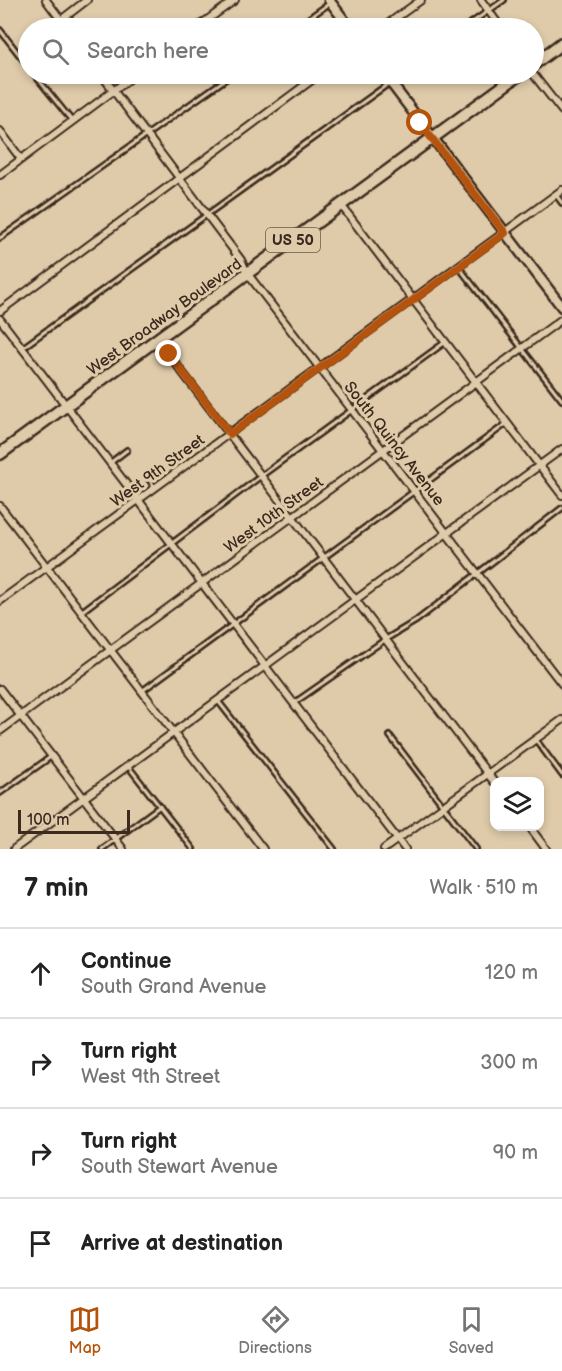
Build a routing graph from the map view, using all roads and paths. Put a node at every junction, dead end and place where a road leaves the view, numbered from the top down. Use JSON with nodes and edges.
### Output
{"nodes":[{"id":1,"x":46,"y":0,"type":"edge"},
{"id":2,"x":87,"y":0,"type":"edge"},
{"id":3,"x":234,"y":0,"type":"edge"},
{"id":4,"x":421,"y":0,"type":"edge"},
{"id":5,"x":481,"y":0,"type":"edge"},
{"id":6,"x":504,"y":0,"type":"edge"},
{"id":7,"x":331,"y":1,"type":"edge"},
{"id":8,"x":489,"y":11,"type":"junction"},
{"id":9,"x":60,"y":18,"type":"edge"},
{"id":10,"x":64,"y":18,"type":"edge"},
{"id":11,"x":210,"y":18,"type":"edge"},
{"id":12,"x":308,"y":18,"type":"edge"},
{"id":13,"x":343,"y":18,"type":"edge"},
{"id":14,"x":396,"y":18,"type":"edge"},
{"id":15,"x":479,"y":18,"type":"edge"},
{"id":16,"x":494,"y":18,"type":"edge"},
{"id":17,"x":0,"y":30,"type":"edge"},
{"id":18,"x":562,"y":43,"type":"edge"},
{"id":19,"x":18,"y":53,"type":"edge"},
{"id":20,"x":544,"y":56,"type":"edge"},
{"id":21,"x":42,"y":84,"type":"edge"},
{"id":22,"x":108,"y":84,"type":"edge"},
{"id":23,"x":122,"y":84,"type":"edge"},
{"id":24,"x":219,"y":84,"type":"edge"},
{"id":25,"x":306,"y":84,"type":"edge"},
{"id":26,"x":387,"y":84,"type":"edge"},
{"id":27,"x":392,"y":84,"type":"edge"},
{"id":28,"x":506,"y":84,"type":"edge"},
{"id":29,"x":541,"y":84,"type":"edge"},
{"id":30,"x":113,"y":90,"type":"junction"},
{"id":31,"x":562,"y":111,"type":"edge"},
{"id":32,"x":72,"y":121,"type":"junction"},
{"id":33,"x":0,"y":131,"type":"edge"},
{"id":34,"x":147,"y":136,"type":"junction"},
{"id":35,"x":432,"y":138,"type":"junction"},
{"id":36,"x":21,"y":159,"type":"junction"},
{"id":37,"x":0,"y":175,"type":"edge"},
{"id":38,"x":178,"y":178,"type":"junction"},
{"id":39,"x":559,"y":193,"type":"edge"},
{"id":40,"x":562,"y":203,"type":"edge"},
{"id":41,"x":341,"y":205,"type":"junction"},
{"id":42,"x":206,"y":214,"type":"junction"},
{"id":43,"x":505,"y":233,"type":"junction"},
{"id":44,"x":0,"y":238,"type":"edge"},
{"id":45,"x":459,"y":266,"type":"junction"},
{"id":46,"x":247,"y":273,"type":"junction"},
{"id":47,"x":413,"y":300,"type":"junction"},
{"id":48,"x":562,"y":307,"type":"edge"},
{"id":49,"x":0,"y":311,"type":"edge"},
{"id":50,"x":0,"y":319,"type":"edge"},
{"id":51,"x":562,"y":319,"type":"edge"},
{"id":52,"x":157,"y":339,"type":"junction"},
{"id":53,"x":445,"y":342,"type":"junction"},
{"id":54,"x":22,"y":348,"type":"junction"},
{"id":55,"x":522,"y":348,"type":"junction"},
{"id":56,"x":320,"y":367,"type":"junction"},
{"id":57,"x":476,"y":382,"type":"junction"},
{"id":58,"x":562,"y":399,"type":"edge"},
{"id":59,"x":66,"y":406,"type":"junction"},
{"id":60,"x":353,"y":409,"type":"junction"},
{"id":61,"x":507,"y":423,"type":"junction"},
{"id":62,"x":230,"y":434,"type":"junction"},
{"id":63,"x":384,"y":449,"type":"junction"},
{"id":64,"x":562,"y":449,"type":"edge"},
{"id":65,"x":127,"y":450,"type":"dead end"},
{"id":66,"x":0,"y":454,"type":"edge"},
{"id":67,"x":110,"y":463,"type":"junction"},
{"id":68,"x":540,"y":465,"type":"junction"},
{"id":69,"x":261,"y":476,"type":"junction"},
{"id":70,"x":148,"y":478,"type":"dead end"},
{"id":71,"x":156,"y":488,"type":"junction"},
{"id":72,"x":415,"y":491,"type":"junction"},
{"id":73,"x":562,"y":495,"type":"edge"},
{"id":74,"x":138,"y":500,"type":"junction"},
{"id":75,"x":0,"y":506,"type":"edge"},
{"id":76,"x":562,"y":508,"type":"edge"},
{"id":77,"x":292,"y":516,"type":"junction"},
{"id":78,"x":448,"y":533,"type":"junction"},
{"id":79,"x":171,"y":543,"type":"junction"},
{"id":80,"x":324,"y":558,"type":"junction"},
{"id":81,"x":47,"y":567,"type":"junction"},
{"id":82,"x":478,"y":572,"type":"junction"},
{"id":83,"x":202,"y":583,"type":"junction"},
{"id":84,"x":355,"y":599,"type":"junction"},
{"id":85,"x":0,"y":601,"type":"edge"},
{"id":86,"x":81,"y":612,"type":"junction"},
{"id":87,"x":234,"y":624,"type":"junction"},
{"id":88,"x":386,"y":639,"type":"junction"},
{"id":89,"x":110,"y":650,"type":"junction"},
{"id":90,"x":264,"y":664,"type":"junction"},
{"id":91,"x":562,"y":684,"type":"edge"},
{"id":92,"x":0,"y":688,"type":"edge"},
{"id":93,"x":142,"y":691,"type":"junction"},
{"id":94,"x":216,"y":699,"type":"junction"},
{"id":95,"x":294,"y":703,"type":"junction"},
{"id":96,"x":21,"y":716,"type":"junction"},
{"id":97,"x":562,"y":720,"type":"edge"},
{"id":98,"x":0,"y":731,"type":"edge"},
{"id":99,"x":173,"y":732,"type":"junction"},
{"id":100,"x":390,"y":736,"type":"dead end"},
{"id":101,"x":535,"y":739,"type":"junction"},
{"id":102,"x":52,"y":756,"type":"junction"},
{"id":103,"x":128,"y":766,"type":"junction"},
{"id":104,"x":488,"y":774,"type":"junction"},
{"id":105,"x":562,"y":775,"type":"edge"},
{"id":106,"x":491,"y":777,"type":"edge"},
{"id":107,"x":0,"y":793,"type":"edge"},
{"id":108,"x":83,"y":798,"type":"junction"},
{"id":109,"x":160,"y":806,"type":"junction"},
{"id":110,"x":444,"y":806,"type":"junction"},
{"id":111,"x":532,"y":831,"type":"edge"},
{"id":112,"x":115,"y":839,"type":"junction"},
{"id":113,"x":398,"y":839,"type":"junction"},
{"id":114,"x":14,"y":849,"type":"edge"},
{"id":115,"x":102,"y":849,"type":"edge"},
{"id":116,"x":123,"y":849,"type":"edge"},
{"id":117,"x":193,"y":849,"type":"edge"},
{"id":118,"x":263,"y":849,"type":"edge"},
{"id":119,"x":334,"y":849,"type":"edge"},
{"id":120,"x":384,"y":849,"type":"edge"},
{"id":121,"x":405,"y":849,"type":"edge"},
{"id":122,"x":476,"y":849,"type":"edge"},
{"id":123,"x":546,"y":849,"type":"edge"}],
"edges":[{"from":1,"to":9,"type":"street"},
{"from":2,"to":10,"type":"street"},
{"from":3,"to":11,"type":"street"},
{"from":4,"to":14,"type":"street"},
{"from":5,"to":8,"type":"street"},
{"from":6,"to":8,"type":"lane"},
{"from":7,"to":12,"type":"lane"},
{"from":7,"to":13,"type":"street"},
{"from":8,"to":15,"type":"lane"},
{"from":8,"to":16,"type":"street"},
{"from":17,"to":19,"type":"lane"},
{"from":18,"to":20,"type":"highway"},
{"from":21,"to":32,"type":"lane"},
{"from":22,"to":30,"type":"street","name":"South Quincy Avenue"},
{"from":23,"to":30,"type":"street"},
{"from":24,"to":34,"type":"lane"},
{"from":25,"to":38,"type":"street"},
{"from":26,"to":42,"type":"lane"},
{"from":27,"to":35,"type":"street"},
{"from":28,"to":35,"type":"highway","name":"West Broadway Boulevard","number":"US 50"},
{"from":29,"to":31,"type":"street"},
{"from":30,"to":32,"type":"street"},
{"from":30,"to":34,"type":"street","name":"South Quincy Avenue"},
{"from":32,"to":36,"type":"street"},
{"from":33,"to":36,"type":"street"},
{"from":34,"to":38,"type":"street","name":"South Quincy Avenue"},
{"from":34,"to":44,"type":"lane"},
{"from":35,"to":41,"type":"highway","name":"West Broadway Boulevard","number":"US 50"},
{"from":35,"to":43,"type":"street"},
{"from":36,"to":37,"type":"street"},
{"from":38,"to":42,"type":"street","name":"South Quincy Avenue"},
{"from":38,"to":49,"type":"street"},
{"from":39,"to":40,"type":"lane"},
{"from":39,"to":43,"type":"street","name":"West 9th Street"},
{"from":41,"to":46,"type":"highway","name":"West Broadway Boulevard","number":"US 50"},
{"from":41,"to":47,"type":"street"},
{"from":42,"to":46,"type":"street","name":"South Quincy Avenue"},
{"from":42,"to":54,"type":"lane"},
{"from":43,"to":45,"type":"street","name":"West 9th Street"},
{"from":43,"to":48,"type":"street"},
{"from":45,"to":47,"type":"street","name":"West 9th Street"},
{"from":45,"to":55,"type":"lane"},
{"from":46,"to":52,"type":"highway","name":"West Broadway Boulevard","number":"US 50"},
{"from":46,"to":56,"type":"street","name":"South Quincy Avenue"},
{"from":47,"to":53,"type":"street"},
{"from":47,"to":56,"type":"street","name":"West 9th Street"},
{"from":50,"to":54,"type":"street"},
{"from":51,"to":55,"type":"street","name":"West 10th Street"},
{"from":52,"to":59,"type":"highway","name":"West Broadway Boulevard","number":"US 50"},
{"from":52,"to":62,"type":"street"},
{"from":53,"to":57,"type":"street"},
{"from":53,"to":60,"type":"lane"},
{"from":54,"to":59,"type":"street"},
{"from":55,"to":57,"type":"street","name":"West 10th Street"},
{"from":55,"to":58,"type":"lane"},
{"from":56,"to":60,"type":"street","name":"South Quincy Avenue"},
{"from":56,"to":62,"type":"street","name":"West 9th Street"},
{"from":57,"to":61,"type":"street"},
{"from":57,"to":63,"type":"street","name":"West 10th Street"},
{"from":59,"to":66,"type":"highway","name":"West Broadway Boulevard","number":"US 50"},
{"from":59,"to":67,"type":"street"},
{"from":60,"to":63,"type":"street","name":"South Quincy Avenue"},
{"from":60,"to":69,"type":"lane"},
{"from":61,"to":68,"type":"street"},
{"from":61,"to":72,"type":"lane"},
{"from":62,"to":69,"type":"street"},
{"from":62,"to":71,"type":"street","name":"West 9th Street"},
{"from":63,"to":72,"type":"street","name":"South Quincy Avenue"},
{"from":63,"to":77,"type":"street","name":"West 10th Street"},
{"from":64,"to":68,"type":"street"},
{"from":65,"to":67,"type":"lane"},
{"from":67,"to":74,"type":"street"},
{"from":68,"to":73,"type":"street"},
{"from":68,"to":78,"type":"street"},
{"from":69,"to":77,"type":"street"},
{"from":69,"to":79,"type":"lane"},
{"from":70,"to":71,"type":"lane"},
{"from":71,"to":74,"type":"street","name":"West 9th Street"},
{"from":72,"to":78,"type":"street","name":"South Quincy Avenue"},
{"from":72,"to":80,"type":"lane"},
{"from":74,"to":79,"type":"street"},
{"from":74,"to":81,"type":"street","name":"West 9th Street"},
{"from":75,"to":81,"type":"street"},
{"from":76,"to":82,"type":"lane"},
{"from":77,"to":80,"type":"street"},
{"from":77,"to":83,"type":"street","name":"West 10th Street"},
{"from":78,"to":82,"type":"street","name":"South Quincy Avenue"},
{"from":78,"to":84,"type":"street"},
{"from":79,"to":83,"type":"street"},
{"from":79,"to":86,"type":"lane"},
{"from":80,"to":84,"type":"street"},
{"from":80,"to":87,"type":"lane"},
{"from":81,"to":85,"type":"street","name":"West 9th Street"},
{"from":81,"to":86,"type":"street"},
{"from":82,"to":88,"type":"lane"},
{"from":82,"to":91,"type":"street","name":"South Quincy Avenue"},
{"from":83,"to":87,"type":"street"},
{"from":83,"to":89,"type":"street","name":"West 10th Street"},
{"from":84,"to":88,"type":"street"},
{"from":84,"to":90,"type":"street"},
{"from":86,"to":89,"type":"street"},
{"from":87,"to":90,"type":"street"},
{"from":87,"to":93,"type":"lane"},
{"from":88,"to":95,"type":"lane"},
{"from":88,"to":104,"type":"street"},
{"from":89,"to":93,"type":"street"},
{"from":89,"to":96,"type":"street","name":"West 10th Street"},
{"from":90,"to":94,"type":"street"},
{"from":90,"to":95,"type":"street"},
{"from":92,"to":96,"type":"street"},
{"from":93,"to":99,"type":"street"},
{"from":94,"to":99,"type":"street"},
{"from":94,"to":119,"type":"lane"},
{"from":95,"to":113,"type":"street"},
{"from":96,"to":98,"type":"street","name":"West 10th Street"},
{"from":96,"to":102,"type":"street"},
{"from":97,"to":101,"type":"street"},
{"from":99,"to":103,"type":"street"},
{"from":99,"to":118,"type":"street"},
{"from":100,"to":110,"type":"lane"},
{"from":101,"to":104,"type":"street"},
{"from":101,"to":105,"type":"lane"},
{"from":102,"to":107,"type":"lane"},
{"from":102,"to":108,"type":"street"},
{"from":103,"to":108,"type":"street"},
{"from":103,"to":109,"type":"lane"},
{"from":104,"to":106,"type":"street"},
{"from":104,"to":110,"type":"street"},
{"from":108,"to":112,"type":"street"},
{"from":108,"to":114,"type":"street"},
{"from":109,"to":112,"type":"lane"},
{"from":109,"to":117,"type":"lane"},
{"from":110,"to":113,"type":"street"},
{"from":110,"to":122,"type":"lane"},
{"from":111,"to":123,"type":"street"},
{"from":112,"to":115,"type":"lane"},
{"from":112,"to":116,"type":"street"},
{"from":113,"to":120,"type":"street"},
{"from":113,"to":121,"type":"street"}]}
